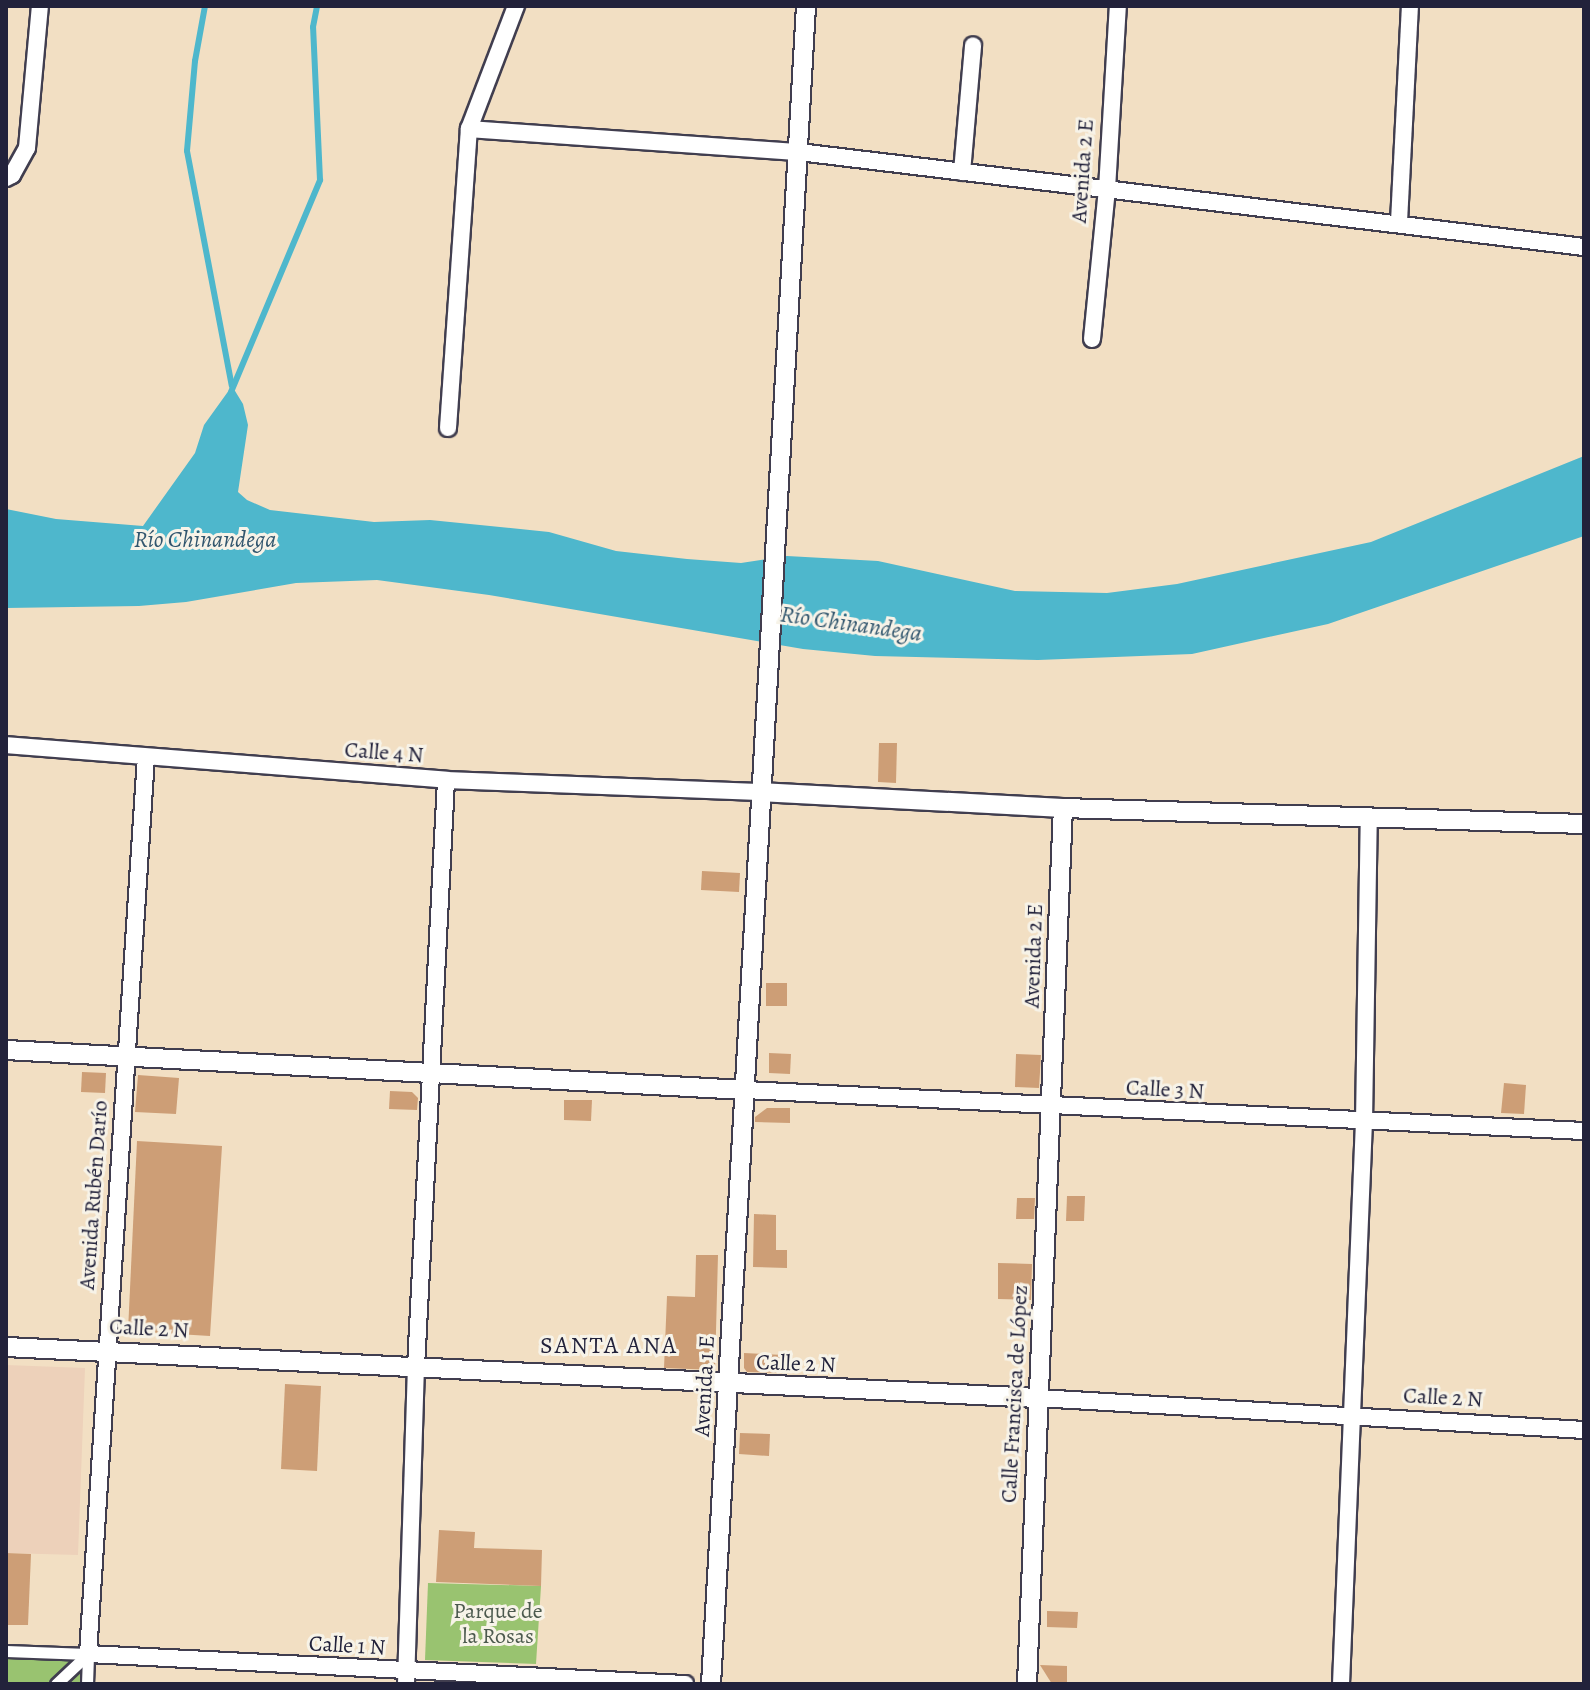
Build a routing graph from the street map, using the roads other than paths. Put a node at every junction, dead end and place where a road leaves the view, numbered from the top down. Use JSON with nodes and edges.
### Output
{"nodes":[{"id":1,"x":40,"y":6,"type":"edge"},
{"id":2,"x":516,"y":6,"type":"edge"},
{"id":3,"x":806,"y":6,"type":"edge"},
{"id":4,"x":1118,"y":6,"type":"edge"},
{"id":5,"x":1410,"y":6,"type":"edge"},
{"id":6,"x":973,"y":45,"type":"dead end"},
{"id":7,"x":469,"y":129,"type":"junction"},
{"id":8,"x":799,"y":152,"type":"junction"},
{"id":9,"x":962,"y":172,"type":"junction"},
{"id":10,"x":6,"y":178,"type":"edge"},
{"id":11,"x":1107,"y":189,"type":"junction"},
{"id":12,"x":1399,"y":222,"type":"junction"},
{"id":13,"x":1584,"y":247,"type":"edge"},
{"id":14,"x":1092,"y":339,"type":"dead end"},
{"id":15,"x":448,"y":428,"type":"dead end"},
{"id":16,"x":6,"y":745,"type":"edge"},
{"id":17,"x":146,"y":757,"type":"junction"},
{"id":18,"x":446,"y":780,"type":"junction"},
{"id":19,"x":759,"y":792,"type":"junction"},
{"id":20,"x":1063,"y":808,"type":"junction"},
{"id":21,"x":1369,"y":817,"type":"junction"},
{"id":22,"x":1584,"y":824,"type":"edge"},
{"id":23,"x":6,"y":1050,"type":"edge"},
{"id":24,"x":125,"y":1057,"type":"junction"},
{"id":25,"x":430,"y":1072,"type":"junction"},
{"id":26,"x":745,"y":1090,"type":"junction"},
{"id":27,"x":1053,"y":1106,"type":"junction"},
{"id":28,"x":1364,"y":1122,"type":"junction"},
{"id":29,"x":1584,"y":1131,"type":"edge"},
{"id":30,"x":6,"y":1347,"type":"edge"},
{"id":31,"x":105,"y":1351,"type":"junction"},
{"id":32,"x":416,"y":1367,"type":"junction"},
{"id":33,"x":730,"y":1385,"type":"junction"},
{"id":34,"x":1038,"y":1398,"type":"junction"},
{"id":35,"x":1350,"y":1417,"type":"junction"},
{"id":36,"x":1584,"y":1430,"type":"edge"},
{"id":37,"x":6,"y":1651,"type":"edge"},
{"id":38,"x":88,"y":1654,"type":"junction"},
{"id":39,"x":407,"y":1678,"type":"edge"},
{"id":40,"x":56,"y":1684,"type":"edge"},
{"id":41,"x":87,"y":1684,"type":"edge"},
{"id":42,"x":685,"y":1684,"type":"edge"},
{"id":43,"x":711,"y":1684,"type":"edge"},
{"id":44,"x":1027,"y":1684,"type":"edge"},
{"id":45,"x":1341,"y":1684,"type":"edge"}],
"edges":[{"from":1,"to":10,"type":"street"},
{"from":2,"to":7,"type":"street"},
{"from":3,"to":8,"type":"street","name":"Avenida 1 E"},
{"from":4,"to":11,"type":"street","name":"Avenida 2 E"},
{"from":5,"to":12,"type":"street"},
{"from":6,"to":9,"type":"street"},
{"from":7,"to":8,"type":"street"},
{"from":7,"to":15,"type":"street"},
{"from":8,"to":9,"type":"street"},
{"from":8,"to":19,"type":"street","name":"Avenida 1 E"},
{"from":9,"to":11,"type":"street"},
{"from":11,"to":12,"type":"street"},
{"from":11,"to":14,"type":"street","name":"Avenida 2 E"},
{"from":12,"to":13,"type":"street"},
{"from":16,"to":17,"type":"street","name":"Calle 4 N"},
{"from":17,"to":18,"type":"street","name":"Calle 4 N"},
{"from":17,"to":24,"type":"street","name":"Avenida Rubén Darío"},
{"from":18,"to":19,"type":"street","name":"Calle 4 N"},
{"from":18,"to":25,"type":"street"},
{"from":19,"to":20,"type":"street"},
{"from":19,"to":26,"type":"street","name":"Avenida 1 E"},
{"from":20,"to":21,"type":"street"},
{"from":20,"to":27,"type":"street","name":"Avenida 2 E"},
{"from":21,"to":22,"type":"street"},
{"from":21,"to":28,"type":"street"},
{"from":23,"to":24,"type":"street"},
{"from":24,"to":25,"type":"street"},
{"from":24,"to":31,"type":"street","name":"Avenida Rubén Darío"},
{"from":25,"to":26,"type":"street"},
{"from":25,"to":32,"type":"street"},
{"from":26,"to":27,"type":"street","name":"Calle 3 N"},
{"from":26,"to":33,"type":"street","name":"Avenida 1 E"},
{"from":27,"to":28,"type":"street","name":"Calle 3 N"},
{"from":27,"to":34,"type":"street","name":"Calle Francisca de López"},
{"from":28,"to":29,"type":"street","name":"Calle 3 N"},
{"from":28,"to":35,"type":"street"},
{"from":30,"to":31,"type":"street","name":"Calle 2 N"},
{"from":31,"to":32,"type":"street","name":"Calle 2 N"},
{"from":31,"to":38,"type":"street","name":"Avenida Rubén Darío"},
{"from":32,"to":33,"type":"street","name":"Calle 2 N"},
{"from":32,"to":39,"type":"street"},
{"from":33,"to":34,"type":"street","name":"Calle 2 N"},
{"from":33,"to":43,"type":"street","name":"Avenida 1 E"},
{"from":34,"to":35,"type":"street","name":"Calle 2 N"},
{"from":34,"to":44,"type":"street","name":"Calle Francisca de López"},
{"from":35,"to":36,"type":"street","name":"Calle 2 N"},
{"from":35,"to":45,"type":"street"},
{"from":37,"to":38,"type":"street","name":"Calle 1 N"},
{"from":38,"to":39,"type":"street","name":"Calle 1 N"},
{"from":38,"to":40,"type":"street"},
{"from":38,"to":41,"type":"street","name":"Avenida Rubén Darío"},
{"from":39,"to":42,"type":"street","name":"Calle 1 N"}]}
